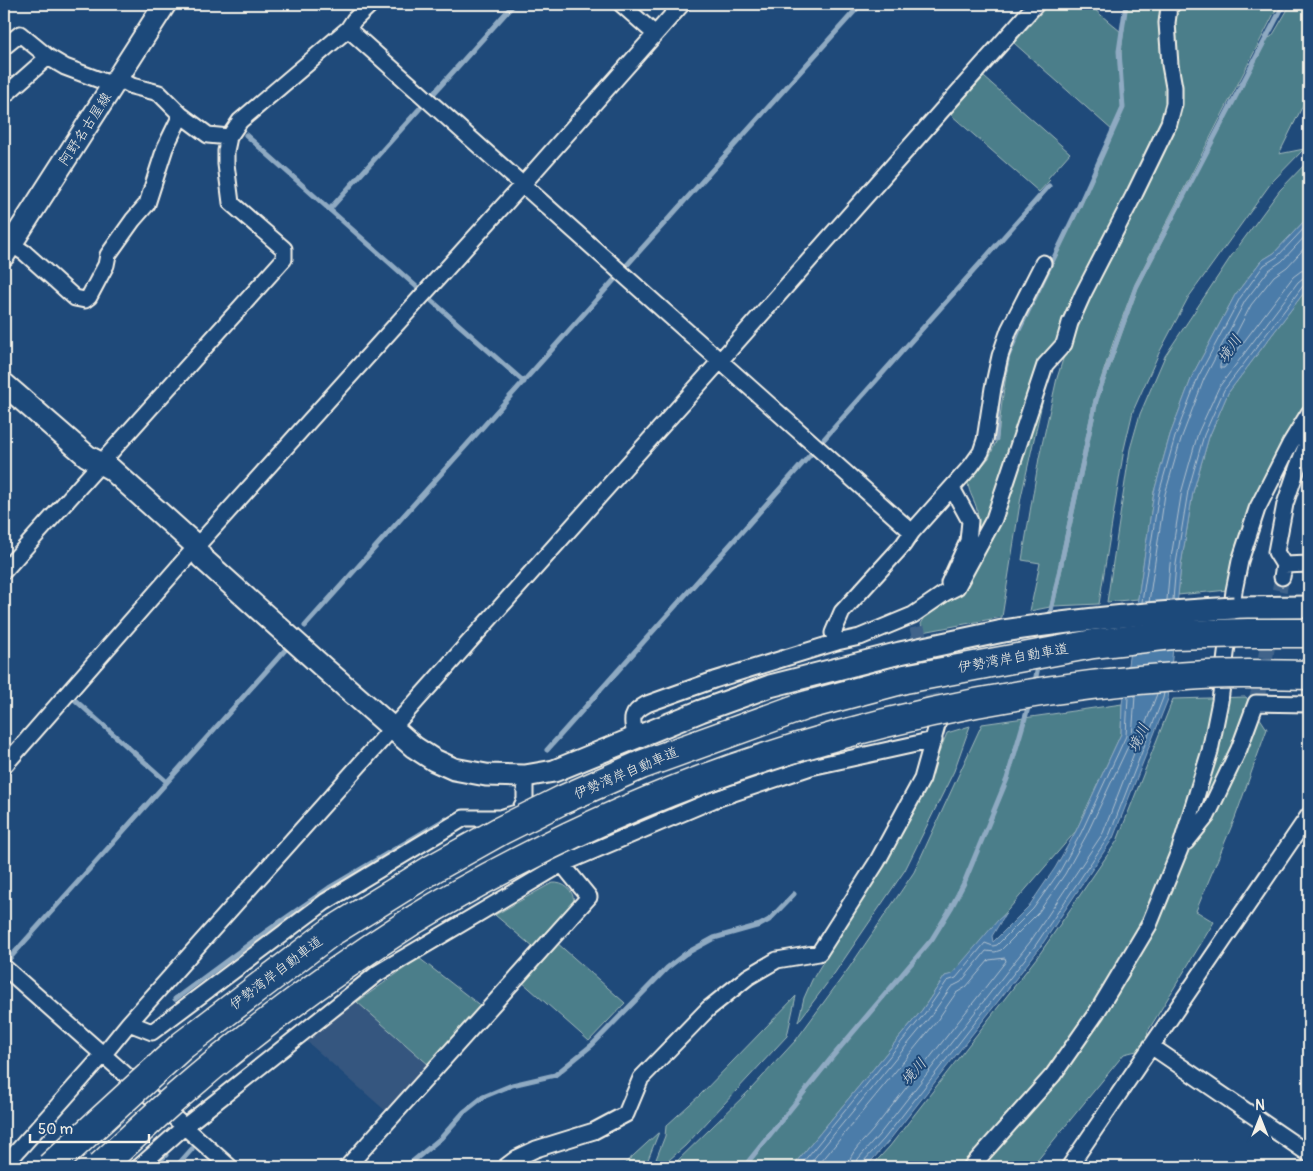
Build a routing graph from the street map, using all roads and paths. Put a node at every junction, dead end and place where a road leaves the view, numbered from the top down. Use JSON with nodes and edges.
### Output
{"nodes":[{"id":1,"x":165,"y":4,"type":"edge"},
{"id":2,"x":371,"y":4,"type":"edge"},
{"id":3,"x":621,"y":4,"type":"edge"},
{"id":4,"x":682,"y":4,"type":"edge"},
{"id":5,"x":1036,"y":4,"type":"edge"},
{"id":6,"x":1172,"y":4,"type":"edge"},
{"id":7,"x":348,"y":29,"type":"junction"},
{"id":8,"x":655,"y":34,"type":"junction"},
{"id":9,"x":4,"y":47,"type":"edge"},
{"id":10,"x":48,"y":57,"type":"junction"},
{"id":11,"x":115,"y":82,"type":"junction"},
{"id":12,"x":4,"y":96,"type":"edge"},
{"id":13,"x":181,"y":115,"type":"junction"},
{"id":14,"x":229,"y":137,"type":"junction"},
{"id":15,"x":522,"y":185,"type":"junction"},
{"id":16,"x":7,"y":250,"type":"edge"},
{"id":17,"x":1043,"y":263,"type":"dead end"},
{"id":18,"x":720,"y":361,"type":"junction"},
{"id":19,"x":4,"y":384,"type":"edge"},
{"id":20,"x":1309,"y":413,"type":"edge"},
{"id":21,"x":1309,"y":439,"type":"edge"},
{"id":22,"x":100,"y":463,"type":"junction"},
{"id":23,"x":952,"y":488,"type":"junction"},
{"id":24,"x":912,"y":532,"type":"junction"},
{"id":25,"x":195,"y":548,"type":"junction"},
{"id":26,"x":1309,"y":564,"type":"edge"},
{"id":27,"x":4,"y":571,"type":"edge"},
{"id":28,"x":944,"y":594,"type":"junction"},
{"id":29,"x":1309,"y":607,"type":"edge"},
{"id":30,"x":1309,"y":633,"type":"edge"},
{"id":31,"x":837,"y":642,"type":"junction"},
{"id":32,"x":1309,"y":675,"type":"edge"},
{"id":33,"x":1309,"y":704,"type":"edge"},
{"id":34,"x":938,"y":722,"type":"tunnel mouth"},
{"id":35,"x":392,"y":727,"type":"junction"},
{"id":36,"x":636,"y":737,"type":"junction"},
{"id":37,"x":934,"y":740,"type":"junction"},
{"id":38,"x":4,"y":766,"type":"edge"},
{"id":39,"x":525,"y":776,"type":"junction"},
{"id":40,"x":1309,"y":815,"type":"edge"},
{"id":41,"x":1180,"y":849,"type":"junction"},
{"id":42,"x":562,"y":864,"type":"junction"},
{"id":43,"x":4,"y":968,"type":"edge"},
{"id":44,"x":128,"y":1023,"type":"junction"},
{"id":45,"x":1151,"y":1046,"type":"junction"},
{"id":46,"x":103,"y":1055,"type":"junction"},
{"id":47,"x":184,"y":1127,"type":"junction"},
{"id":48,"x":1309,"y":1154,"type":"edge"},
{"id":49,"x":4,"y":1166,"type":"edge"},
{"id":50,"x":50,"y":1167,"type":"edge"},
{"id":51,"x":100,"y":1167,"type":"edge"},
{"id":52,"x":139,"y":1167,"type":"edge"},
{"id":53,"x":230,"y":1167,"type":"edge"},
{"id":54,"x":347,"y":1167,"type":"edge"},
{"id":55,"x":505,"y":1167,"type":"edge"},
{"id":56,"x":971,"y":1167,"type":"edge"},
{"id":57,"x":1069,"y":1167,"type":"edge"}],
"edges":[{"from":1,"to":11,"type":"street","name":"阿野名古屋線"},
{"from":2,"to":7,"type":"street"},
{"from":3,"to":8,"type":"street"},
{"from":4,"to":8,"type":"street"},
{"from":5,"to":18,"type":"street"},
{"from":6,"to":28,"type":"street"},
{"from":7,"to":14,"type":"street"},
{"from":7,"to":15,"type":"street"},
{"from":8,"to":15,"type":"street"},
{"from":9,"to":10,"type":"street"},
{"from":10,"to":11,"type":"street"},
{"from":10,"to":12,"type":"street"},
{"from":11,"to":13,"type":"street"},
{"from":11,"to":16,"type":"street","name":"阿野名古屋線"},
{"from":13,"to":14,"type":"street"},
{"from":13,"to":16,"type":"street"},
{"from":14,"to":22,"type":"street"},
{"from":15,"to":18,"type":"street"},
{"from":15,"to":25,"type":"street"},
{"from":17,"to":23,"type":"street"},
{"from":18,"to":24,"type":"street"},
{"from":18,"to":35,"type":"street"},
{"from":19,"to":22,"type":"street"},
{"from":20,"to":41,"type":"street"},
{"from":21,"to":26,"type":"street"},
{"from":22,"to":25,"type":"street"},
{"from":22,"to":27,"type":"street"},
{"from":23,"to":24,"type":"street"},
{"from":23,"to":28,"type":"street"},
{"from":24,"to":31,"type":"street"},
{"from":25,"to":35,"type":"street"},
{"from":25,"to":38,"type":"street"},
{"from":28,"to":31,"type":"street"},
{"from":29,"to":36,"type":"street","bridge":true},
{"from":30,"to":50,"type":"highway","name":"伊勢湾岸自動車道","bridge":true},
{"from":31,"to":36,"type":"street"},
{"from":32,"to":51,"type":"highway","bridge":true},
{"from":33,"to":41,"type":"street"},
{"from":34,"to":37,"type":"street"},
{"from":35,"to":39,"type":"street"},
{"from":35,"to":44,"type":"street"},
{"from":36,"to":39,"type":"street"},
{"from":37,"to":42,"type":"street"},
{"from":37,"to":55,"type":"street"},
{"from":39,"to":44,"type":"street"},
{"from":40,"to":45,"type":"street"},
{"from":41,"to":56,"type":"street"},
{"from":42,"to":47,"type":"street"},
{"from":42,"to":54,"type":"street"},
{"from":43,"to":46,"type":"street"},
{"from":44,"to":46,"type":"street"},
{"from":45,"to":48,"type":"street"},
{"from":45,"to":57,"type":"street"},
{"from":46,"to":47,"type":"street"},
{"from":46,"to":49,"type":"street"},
{"from":47,"to":52,"type":"street"},
{"from":47,"to":53,"type":"street"}]}
